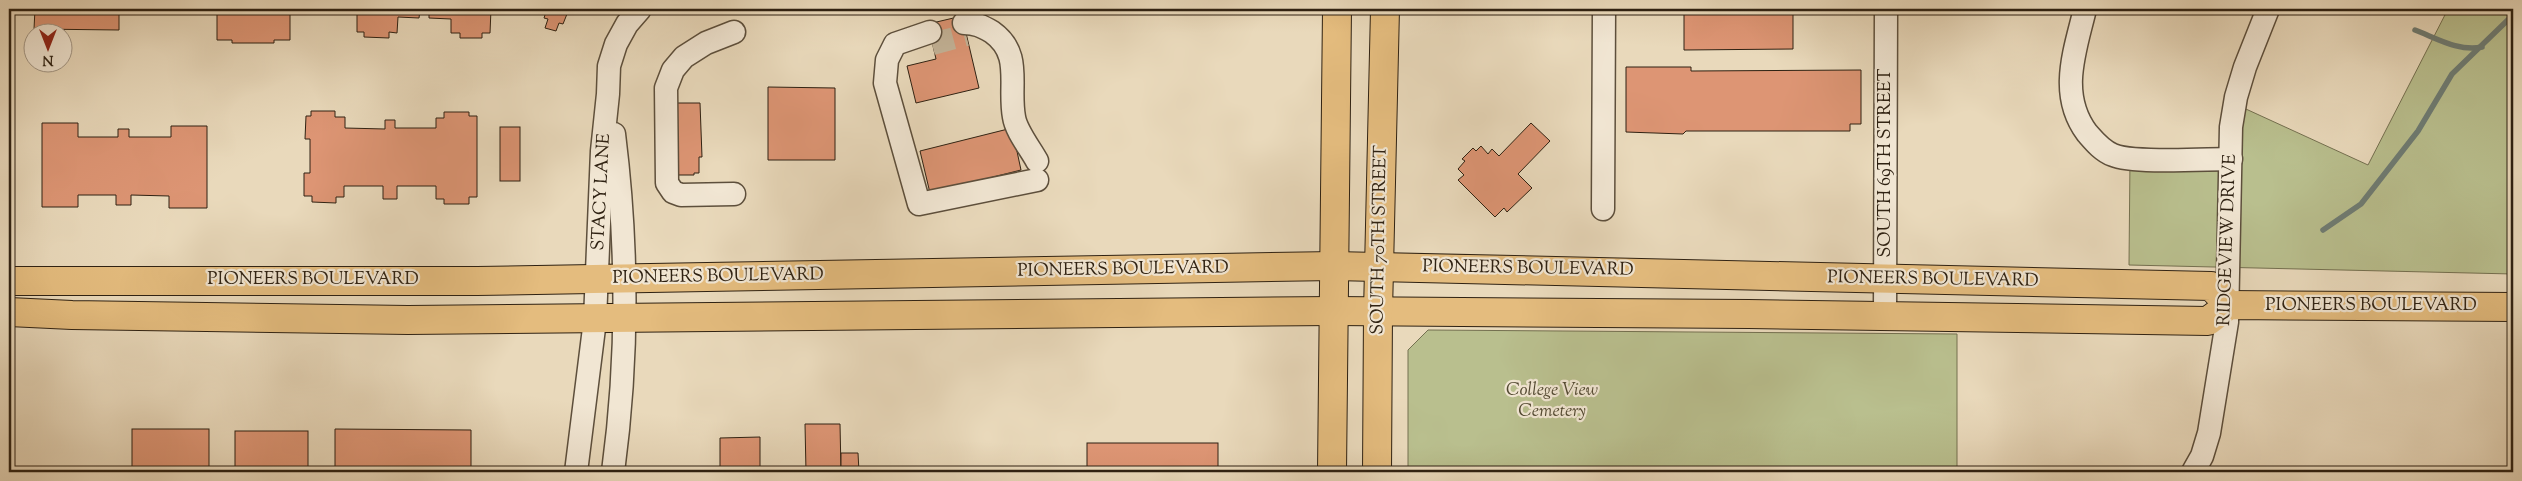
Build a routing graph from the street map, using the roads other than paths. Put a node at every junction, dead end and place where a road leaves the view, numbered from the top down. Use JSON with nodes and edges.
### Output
{"nodes":[{"id":1,"x":640,"y":9,"type":"edge"},
{"id":2,"x":1337,"y":9,"type":"edge"},
{"id":3,"x":1385,"y":9,"type":"edge"},
{"id":4,"x":1604,"y":9,"type":"edge"},
{"id":5,"x":1886,"y":9,"type":"edge"},
{"id":6,"x":2086,"y":9,"type":"edge"},
{"id":7,"x":2268,"y":9,"type":"edge"},
{"id":8,"x":965,"y":29,"type":"tunnel mouth"},
{"id":9,"x":734,"y":32,"type":"dead end"},
{"id":10,"x":931,"y":38,"type":"tunnel mouth"},
{"id":11,"x":2231,"y":159,"type":"junction"},
{"id":12,"x":734,"y":194,"type":"dead end"},
{"id":13,"x":1603,"y":209,"type":"dead end"},
{"id":14,"x":1334,"y":266,"type":"junction"},
{"id":15,"x":1379,"y":267,"type":"junction"},
{"id":16,"x":611,"y":279,"type":"junction"},
{"id":17,"x":1886,"y":279,"type":"junction"},
{"id":18,"x":9,"y":281,"type":"edge"},
{"id":19,"x":2229,"y":305,"type":"junction"},
{"id":20,"x":2513,"y":307,"type":"edge"},
{"id":21,"x":1334,"y":311,"type":"junction"},
{"id":22,"x":9,"y":312,"type":"edge"},
{"id":23,"x":1378,"y":312,"type":"junction"},
{"id":24,"x":1885,"y":316,"type":"junction"},
{"id":25,"x":595,"y":320,"type":"junction"},
{"id":26,"x":623,"y":320,"type":"junction"},
{"id":27,"x":576,"y":472,"type":"edge"},
{"id":28,"x":612,"y":472,"type":"edge"},
{"id":29,"x":1332,"y":472,"type":"edge"},
{"id":30,"x":1377,"y":472,"type":"edge"},
{"id":31,"x":2192,"y":472,"type":"edge"}],
"edges":[{"from":1,"to":16,"type":"street","name":"STACY LANE"},
{"from":2,"to":14,"type":"main road"},
{"from":3,"to":15,"type":"main road","name":"SOUTH 70TH STREET"},
{"from":4,"to":13,"type":"street"},
{"from":5,"to":17,"type":"street","name":"SOUTH 69TH STREET"},
{"from":6,"to":11,"type":"street"},
{"from":7,"to":11,"type":"street","name":"RIDGEVIEW DRIVE"},
{"from":8,"to":10,"type":"street"},
{"from":9,"to":12,"type":"street"},
{"from":11,"to":19,"type":"street","name":"RIDGEVIEW DRIVE"},
{"from":14,"to":15,"type":"main road","name":"PIONEERS BOULEVARD"},
{"from":14,"to":16,"type":"main road","name":"PIONEERS BOULEVARD"},
{"from":14,"to":21,"type":"main road"},
{"from":15,"to":17,"type":"main road","name":"PIONEERS BOULEVARD"},
{"from":15,"to":23,"type":"main road","name":"SOUTH 70TH STREET"},
{"from":16,"to":18,"type":"main road","name":"PIONEERS BOULEVARD"},
{"from":16,"to":25,"type":"street","name":"STACY LANE"},
{"from":16,"to":26,"type":"street","name":"STACY LANE"},
{"from":17,"to":19,"type":"main road","name":"PIONEERS BOULEVARD"},
{"from":17,"to":24,"type":"street","name":"SOUTH 69TH STREET"},
{"from":19,"to":20,"type":"main road","name":"PIONEERS BOULEVARD"},
{"from":19,"to":24,"type":"main road","name":"PIONEERS BOULEVARD"},
{"from":19,"to":31,"type":"street","name":"RIDGEVIEW DRIVE"},
{"from":21,"to":23,"type":"main road","name":"PIONEERS BOULEVARD"},
{"from":21,"to":26,"type":"main road","name":"PIONEERS BOULEVARD"},
{"from":21,"to":29,"type":"main road"},
{"from":22,"to":25,"type":"main road","name":"PIONEERS BOULEVARD"},
{"from":23,"to":24,"type":"main road","name":"PIONEERS BOULEVARD"},
{"from":23,"to":30,"type":"main road","name":"SOUTH 70TH STREET"},
{"from":25,"to":26,"type":"main road","name":"PIONEERS BOULEVARD"},
{"from":25,"to":27,"type":"street","name":"STACY LANE"},
{"from":26,"to":28,"type":"street","name":"STACY LANE"}]}
